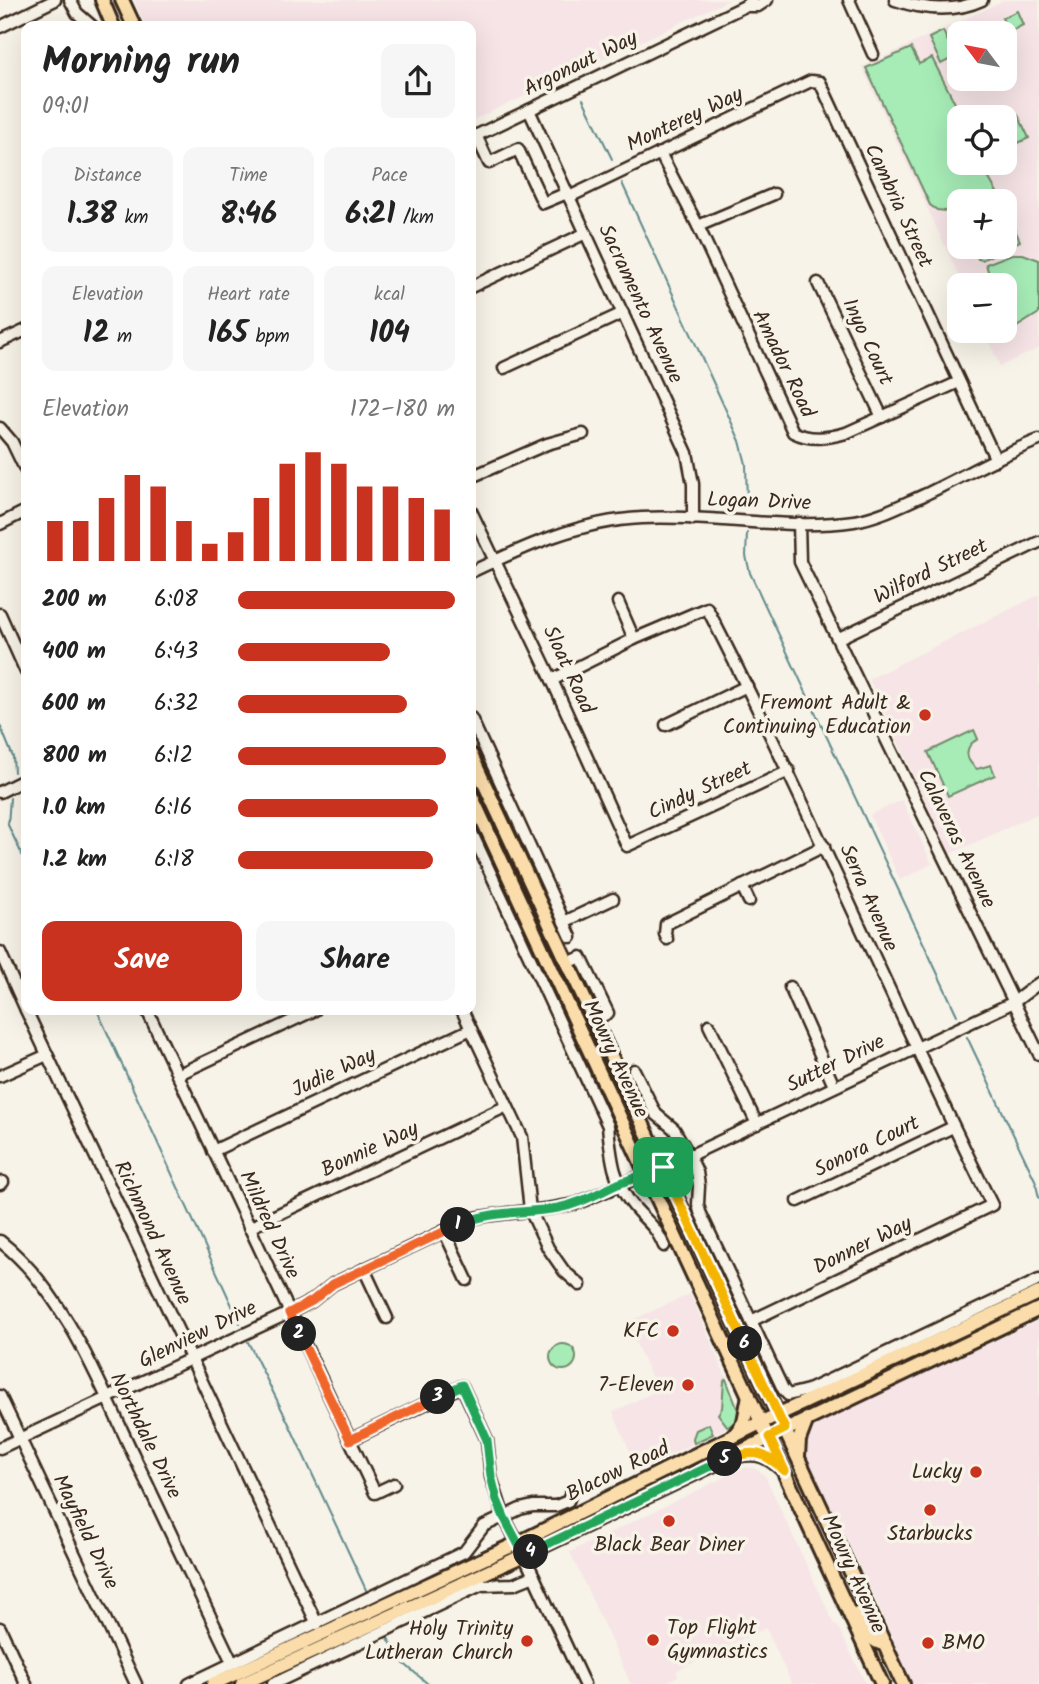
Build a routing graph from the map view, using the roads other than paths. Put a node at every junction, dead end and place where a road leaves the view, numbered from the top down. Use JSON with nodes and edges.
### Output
{"nodes":[{"id":1,"x":55,"y":0,"type":"edge"},
{"id":2,"x":70,"y":0,"type":"edge"},
{"id":3,"x":95,"y":0,"type":"edge"},
{"id":4,"x":102,"y":0,"type":"edge"},
{"id":5,"x":122,"y":0,"type":"edge"},
{"id":6,"x":767,"y":0,"type":"edge"},
{"id":7,"x":849,"y":0,"type":"edge"},
{"id":8,"x":895,"y":0,"type":"edge"},
{"id":9,"x":982,"y":0,"type":"edge"},
{"id":10,"x":749,"y":3,"type":"edge"},
{"id":11,"x":86,"y":21,"type":"edge"},
{"id":12,"x":110,"y":21,"type":"edge"},
{"id":13,"x":111,"y":21,"type":"edge"},
{"id":14,"x":132,"y":21,"type":"edge"},
{"id":15,"x":0,"y":27,"type":"edge"},
{"id":16,"x":873,"y":54,"type":"dead end"},
{"id":17,"x":820,"y":82,"type":"joint"},
{"id":18,"x":529,"y":110,"type":"junction"},
{"id":19,"x":476,"y":135,"type":"edge"},
{"id":20,"x":476,"y":141,"type":"edge"},
{"id":21,"x":660,"y":153,"type":"junction"},
{"id":22,"x":774,"y":194,"type":"dead end"},
{"id":23,"x":568,"y":195,"type":"junction"},
{"id":24,"x":698,"y":226,"type":"junction"},
{"id":25,"x":586,"y":233,"type":"junction"},
{"id":26,"x":818,"y":283,"type":"dead end"},
{"id":27,"x":476,"y":284,"type":"edge"},
{"id":28,"x":623,"y":313,"type":"junction"},
{"id":29,"x":21,"y":332,"type":"edge"},
{"id":30,"x":0,"y":342,"type":"edge"},
{"id":31,"x":504,"y":368,"type":"dead end"},
{"id":32,"x":959,"y":382,"type":"junction"},
{"id":33,"x":882,"y":418,"type":"junction"},
{"id":34,"x":0,"y":428,"type":"edge"},
{"id":35,"x":583,"y":434,"type":"dead end"},
{"id":36,"x":1039,"y":440,"type":"edge"},
{"id":37,"x":996,"y":460,"type":"junction"},
{"id":38,"x":21,"y":461,"type":"edge"},
{"id":39,"x":476,"y":475,"type":"edge"},
{"id":40,"x":21,"y":514,"type":"edge"},
{"id":41,"x":692,"y":519,"type":"junction"},
{"id":42,"x":476,"y":522,"type":"edge"},
{"id":43,"x":799,"y":523,"type":"junction"},
{"id":44,"x":0,"y":524,"type":"edge"},
{"id":45,"x":1039,"y":542,"type":"edge"},
{"id":46,"x":494,"y":561,"type":"junction"},
{"id":47,"x":476,"y":570,"type":"edge"},
{"id":48,"x":618,"y":602,"type":"dead end"},
{"id":49,"x":0,"y":614,"type":"edge"},
{"id":50,"x":839,"y":638,"type":"junction"},
{"id":51,"x":635,"y":639,"type":"junction"},
{"id":52,"x":21,"y":661,"type":"edge"},
{"id":53,"x":552,"y":680,"type":"junction"},
{"id":54,"x":747,"y":686,"type":"junction"},
{"id":55,"x":666,"y":725,"type":"dead end"},
{"id":56,"x":476,"y":729,"type":"edge"},
{"id":57,"x":476,"y":766,"type":"edge"},
{"id":58,"x":789,"y":771,"type":"junction"},
{"id":59,"x":21,"y":782,"type":"edge"},
{"id":60,"x":0,"y":792,"type":"edge"},
{"id":61,"x":476,"y":805,"type":"edge"},
{"id":62,"x":476,"y":842,"type":"edge"},
{"id":63,"x":627,"y":846,"type":"joint"},
{"id":64,"x":824,"y":846,"type":"junction"},
{"id":65,"x":742,"y":886,"type":"junction"},
{"id":66,"x":613,"y":899,"type":"dead end"},
{"id":67,"x":749,"y":901,"type":"dead end"},
{"id":68,"x":564,"y":922,"type":"junction"},
{"id":69,"x":572,"y":937,"type":"dead end"},
{"id":70,"x":667,"y":939,"type":"dead end"},
{"id":71,"x":0,"y":953,"type":"edge"},
{"id":72,"x":1039,"y":983,"type":"edge"},
{"id":73,"x":790,"y":987,"type":"dead end"},
{"id":74,"x":21,"y":999,"type":"edge"},
{"id":75,"x":1014,"y":1002,"type":"junction"},
{"id":76,"x":28,"y":1015,"type":"edge"},
{"id":77,"x":149,"y":1015,"type":"edge"},
{"id":78,"x":304,"y":1015,"type":"edge"},
{"id":79,"x":464,"y":1015,"type":"edge"},
{"id":80,"x":709,"y":1025,"type":"dead end"},
{"id":81,"x":471,"y":1029,"type":"junction"},
{"id":82,"x":917,"y":1046,"type":"junction"},
{"id":83,"x":1039,"y":1054,"type":"edge"},
{"id":84,"x":47,"y":1055,"type":"junction"},
{"id":85,"x":634,"y":1070,"type":"dead end"},
{"id":86,"x":177,"y":1074,"type":"junction"},
{"id":87,"x":0,"y":1076,"type":"edge"},
{"id":88,"x":835,"y":1086,"type":"junction"},
{"id":89,"x":507,"y":1106,"type":"junction"},
{"id":90,"x":757,"y":1124,"type":"junction"},
{"id":91,"x":953,"y":1127,"type":"junction"},
{"id":92,"x":213,"y":1151,"type":"junction"},
{"id":93,"x":689,"y":1156,"type":"junction"},
{"id":94,"x":663,"y":1167,"type":"junction"},
{"id":95,"x":647,"y":1174,"type":"junction"},
{"id":96,"x":619,"y":1184,"type":"junction"},
{"id":97,"x":798,"y":1201,"type":"dead end"},
{"id":98,"x":992,"y":1205,"type":"joint"},
{"id":99,"x":530,"y":1210,"type":"junction"},
{"id":100,"x":249,"y":1228,"type":"junction"},
{"id":101,"x":444,"y":1231,"type":"junction"},
{"id":102,"x":0,"y":1241,"type":"edge"},
{"id":103,"x":664,"y":1246,"type":"dead end"},
{"id":104,"x":364,"y":1269,"type":"junction"},
{"id":105,"x":467,"y":1280,"type":"dead end"},
{"id":106,"x":1039,"y":1280,"type":"edge"},
{"id":107,"x":580,"y":1285,"type":"dead end"},
{"id":108,"x":1039,"y":1293,"type":"edge"},
{"id":109,"x":1039,"y":1309,"type":"edge"},
{"id":110,"x":289,"y":1313,"type":"junction"},
{"id":111,"x":387,"y":1318,"type":"dead end"},
{"id":112,"x":751,"y":1321,"type":"junction"},
{"id":113,"x":190,"y":1360,"type":"junction"},
{"id":114,"x":749,"y":1395,"type":"junction"},
{"id":115,"x":0,"y":1396,"type":"edge"},
{"id":116,"x":107,"y":1399,"type":"junction"},
{"id":117,"x":778,"y":1415,"type":"junction"},
{"id":118,"x":807,"y":1419,"type":"junction"},
{"id":119,"x":762,"y":1422,"type":"junction"},
{"id":120,"x":785,"y":1429,"type":"junction"},
{"id":121,"x":734,"y":1437,"type":"junction"},
{"id":122,"x":769,"y":1437,"type":"junction"},
{"id":123,"x":19,"y":1439,"type":"junction"},
{"id":124,"x":350,"y":1440,"type":"junction"},
{"id":125,"x":0,"y":1447,"type":"edge"},
{"id":126,"x":798,"y":1456,"type":"junction"},
{"id":127,"x":722,"y":1460,"type":"junction"},
{"id":128,"x":785,"y":1471,"type":"junction"},
{"id":129,"x":394,"y":1484,"type":"dead end"},
{"id":130,"x":571,"y":1493,"type":"dead end"},
{"id":131,"x":504,"y":1517,"type":"junction"},
{"id":132,"x":521,"y":1549,"type":"junction"},
{"id":133,"x":824,"y":1557,"type":"junction"},
{"id":134,"x":534,"y":1576,"type":"junction"},
{"id":135,"x":317,"y":1624,"type":"junction"},
{"id":136,"x":0,"y":1628,"type":"edge"},
{"id":137,"x":863,"y":1643,"type":"junction"},
{"id":138,"x":885,"y":1644,"type":"junction"},
{"id":139,"x":232,"y":1662,"type":"junction"},
{"id":140,"x":26,"y":1684,"type":"edge"},
{"id":141,"x":136,"y":1684,"type":"edge"},
{"id":142,"x":189,"y":1684,"type":"edge"},
{"id":143,"x":213,"y":1684,"type":"edge"},
{"id":144,"x":242,"y":1684,"type":"edge"},
{"id":145,"x":273,"y":1684,"type":"edge"},
{"id":146,"x":584,"y":1684,"type":"edge"},
{"id":147,"x":883,"y":1684,"type":"edge"},
{"id":148,"x":894,"y":1684,"type":"edge"},
{"id":149,"x":903,"y":1684,"type":"edge"}],
"edges":[{"from":1,"to":15,"type":"street"},
{"from":2,"to":11,"type":"street"},
{"from":3,"to":12,"type":"street"},
{"from":4,"to":13,"type":"main road"},
{"from":5,"to":14,"type":"main road"},
{"from":6,"to":10,"type":"street","name":"Argonaut Way"},
{"from":7,"to":16,"type":"street"},
{"from":8,"to":9,"type":"street"},
{"from":10,"to":18,"type":"street","name":"Argonaut Way"},
{"from":17,"to":21,"type":"street","name":"Monterey Way"},
{"from":17,"to":32,"type":"street","name":"Cambria Street"},
{"from":18,"to":19,"type":"street","name":"Argonaut Way"},
{"from":18,"to":23,"type":"street","name":"Sacramento Avenue"},
{"from":20,"to":23,"type":"street","name":"Monterey Way"},
{"from":21,"to":23,"type":"street","name":"Monterey Way"},
{"from":21,"to":24,"type":"street","name":"Amador Road"},
{"from":22,"to":24,"type":"street"},
{"from":23,"to":25,"type":"street","name":"Sacramento Avenue"},
{"from":24,"to":33,"type":"street","name":"Amador Road"},
{"from":25,"to":27,"type":"street"},
{"from":25,"to":28,"type":"street","name":"Sacramento Avenue"},
{"from":26,"to":33,"type":"street","name":"Inyo Court"},
{"from":28,"to":31,"type":"street"},
{"from":28,"to":41,"type":"street","name":"Sacramento Avenue"},
{"from":29,"to":30,"type":"street"},
{"from":32,"to":33,"type":"street","name":"Amador Road"},
{"from":32,"to":37,"type":"street","name":"Cambria Street"},
{"from":34,"to":38,"type":"street"},
{"from":35,"to":39,"type":"street"},
{"from":36,"to":37,"type":"street","name":"Logan Drive"},
{"from":37,"to":43,"type":"street","name":"Logan Drive"},
{"from":40,"to":44,"type":"street"},
{"from":41,"to":43,"type":"street","name":"Logan Drive"},
{"from":41,"to":46,"type":"street","name":"Logan Drive"},
{"from":42,"to":46,"type":"street","name":"Sloat Road"},
{"from":43,"to":50,"type":"street","name":"Calaveras Avenue"},
{"from":45,"to":50,"type":"street","name":"Wilford Street"},
{"from":46,"to":47,"type":"street","name":"Logan Drive"},
{"from":46,"to":53,"type":"street","name":"Sloat Road"},
{"from":48,"to":51,"type":"street"},
{"from":49,"to":52,"type":"street"},
{"from":50,"to":75,"type":"street","name":"Calaveras Avenue"},
{"from":51,"to":53,"type":"street"},
{"from":51,"to":54,"type":"street","name":"Serra Avenue"},
{"from":53,"to":63,"type":"street","name":"Sloat Road"},
{"from":54,"to":55,"type":"street"},
{"from":54,"to":58,"type":"street","name":"Serra Avenue"},
{"from":56,"to":68,"type":"street"},
{"from":57,"to":94,"type":"main road","name":"Mowry Avenue"},
{"from":58,"to":63,"type":"street","name":"Cindy Street"},
{"from":58,"to":64,"type":"street","name":"Serra Avenue"},
{"from":59,"to":60,"type":"street"},
{"from":61,"to":95,"type":"main road","name":"Mowry Avenue"},
{"from":62,"to":96,"type":"street","name":"Mowry Avenue"},
{"from":64,"to":65,"type":"street"},
{"from":64,"to":82,"type":"street","name":"Serra Avenue"},
{"from":65,"to":67,"type":"street"},
{"from":65,"to":70,"type":"street"},
{"from":66,"to":68,"type":"street"},
{"from":68,"to":69,"type":"street"},
{"from":71,"to":74,"type":"street","name":"Richmond Avenue"},
{"from":72,"to":75,"type":"street","name":"Sutter Drive"},
{"from":73,"to":88,"type":"street"},
{"from":75,"to":82,"type":"street","name":"Sutter Drive"},
{"from":75,"to":83,"type":"street","name":"Calaveras Avenue"},
{"from":76,"to":84,"type":"street","name":"Richmond Avenue"},
{"from":77,"to":86,"type":"street","name":"Mildred Drive"},
{"from":78,"to":86,"type":"street"},
{"from":79,"to":81,"type":"street"},
{"from":80,"to":90,"type":"street"},
{"from":81,"to":89,"type":"street"},
{"from":81,"to":92,"type":"street","name":"Judie Way"},
{"from":82,"to":88,"type":"street","name":"Sutter Drive"},
{"from":82,"to":91,"type":"street","name":"Serra Avenue"},
{"from":84,"to":87,"type":"street"},
{"from":84,"to":113,"type":"street","name":"Richmond Avenue"},
{"from":85,"to":93,"type":"street","name":"Mowry Avenue"},
{"from":86,"to":92,"type":"street","name":"Mildred Drive"},
{"from":88,"to":90,"type":"street","name":"Sutter Drive"},
{"from":89,"to":99,"type":"street"},
{"from":89,"to":100,"type":"street","name":"Bonnie Way"},
{"from":90,"to":93,"type":"street","name":"Sutter Drive"},
{"from":91,"to":97,"type":"street","name":"Sonora Court"},
{"from":91,"to":98,"type":"street","name":"Serra Avenue"},
{"from":92,"to":100,"type":"street","name":"Mildred Drive"},
{"from":93,"to":94,"type":"street","name":"Sutter Drive"},
{"from":93,"to":112,"type":"street","name":"Mowry Avenue"},
{"from":94,"to":95,"type":"street","name":"Sutter Drive"},
{"from":94,"to":117,"type":"main road","name":"Mowry Avenue"},
{"from":95,"to":96,"type":"street","name":"Glenview Drive"},
{"from":95,"to":114,"type":"main road","name":"Mowry Avenue"},
{"from":96,"to":99,"type":"street","name":"Glenview Drive"},
{"from":96,"to":103,"type":"street","name":"Mowry Avenue"},
{"from":98,"to":112,"type":"street","name":"Donner Way"},
{"from":99,"to":101,"type":"street","name":"Glenview Drive"},
{"from":99,"to":107,"type":"street"},
{"from":100,"to":110,"type":"street","name":"Mildred Drive"},
{"from":101,"to":104,"type":"street","name":"Glenview Drive"},
{"from":101,"to":105,"type":"street"},
{"from":102,"to":116,"type":"street","name":"Northdale Drive"},
{"from":104,"to":110,"type":"street","name":"Glenview Drive"},
{"from":104,"to":111,"type":"street"},
{"from":106,"to":112,"type":"street","name":"Mowry Avenue"},
{"from":108,"to":117,"type":"main road","name":"Blacow Road"},
{"from":109,"to":118,"type":"main road","name":"Blacow Road"},
{"from":110,"to":113,"type":"street","name":"Glenview Drive"},
{"from":110,"to":124,"type":"street","name":"Mildred Drive"},
{"from":113,"to":116,"type":"street","name":"Glenview Drive"},
{"from":113,"to":135,"type":"street","name":"Richmond Avenue"},
{"from":114,"to":119,"type":"main road","name":"Mowry Avenue"},
{"from":114,"to":121,"type":"main road"},
{"from":115,"to":123,"type":"street","name":"Mayfield Drive"},
{"from":116,"to":123,"type":"street","name":"Glenview Drive"},
{"from":116,"to":139,"type":"street","name":"Northdale Drive"},
{"from":117,"to":119,"type":"main road","name":"Blacow Road"},
{"from":117,"to":120,"type":"main road","name":"Mowry Avenue"},
{"from":118,"to":120,"type":"main road","name":"Blacow Road"},
{"from":118,"to":126,"type":"main road"},
{"from":119,"to":121,"type":"main road","name":"Blacow Road"},
{"from":119,"to":122,"type":"main road","name":"Mowry Avenue"},
{"from":120,"to":122,"type":"main road","name":"Blacow Road"},
{"from":120,"to":126,"type":"main road","name":"Mowry Avenue"},
{"from":121,"to":132,"type":"main road","name":"Blacow Road"},
{"from":122,"to":127,"type":"main road","name":"Blacow Road"},
{"from":122,"to":128,"type":"main road","name":"Mowry Avenue"},
{"from":123,"to":125,"type":"street","name":"Glenview Drive"},
{"from":123,"to":141,"type":"street","name":"Mayfield Drive"},
{"from":124,"to":129,"type":"street","name":"Mildred Drive"},
{"from":124,"to":131,"type":"street"},
{"from":126,"to":138,"type":"main road","name":"Mowry Avenue"},
{"from":127,"to":128,"type":"main road"},
{"from":127,"to":132,"type":"main road","name":"Blacow Road"},
{"from":128,"to":133,"type":"main road","name":"Mowry Avenue"},
{"from":130,"to":131,"type":"street","name":"Blacow Road"},
{"from":131,"to":132,"type":"street"},
{"from":131,"to":135,"type":"street","name":"Blacow Road"},
{"from":132,"to":134,"type":"street"},
{"from":132,"to":143,"type":"main road","name":"Blacow Road"},
{"from":132,"to":144,"type":"main road","name":"Blacow Road"},
{"from":133,"to":137,"type":"main road","name":"Mowry Avenue"},
{"from":133,"to":138,"type":"main road"},
{"from":134,"to":145,"type":"street"},
{"from":134,"to":146,"type":"street"},
{"from":135,"to":139,"type":"street","name":"Blacow Road"},
{"from":136,"to":140,"type":"street"},
{"from":137,"to":147,"type":"main road","name":"Mowry Avenue"},
{"from":137,"to":148,"type":"main road"},
{"from":138,"to":149,"type":"main road","name":"Mowry Avenue"},
{"from":139,"to":142,"type":"street","name":"Blacow Road"}]}
